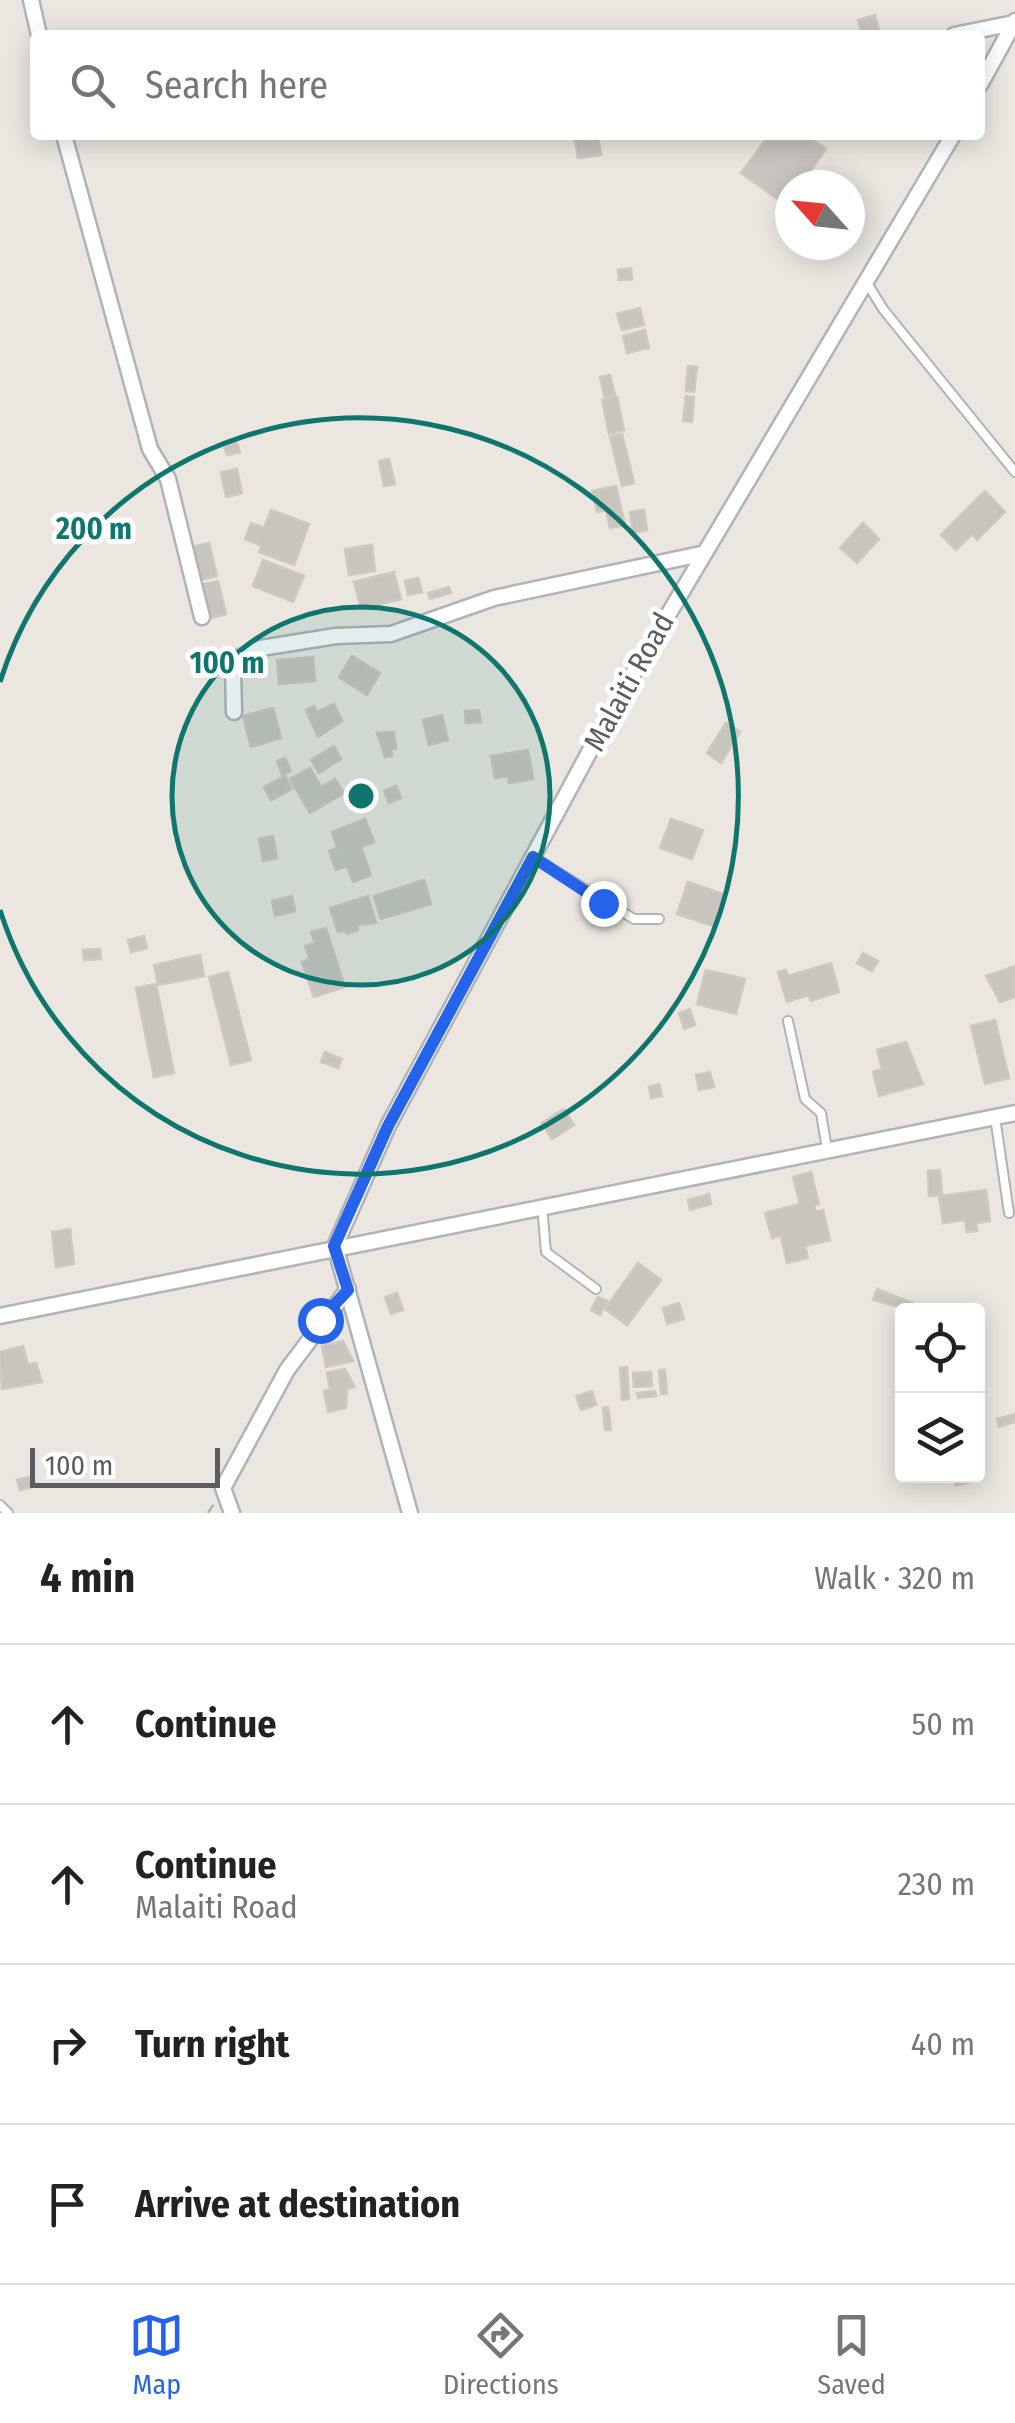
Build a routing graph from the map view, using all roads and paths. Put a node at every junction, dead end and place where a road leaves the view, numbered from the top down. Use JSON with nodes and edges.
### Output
{"nodes":[{"id":1,"x":30,"y":0,"type":"edge"},
{"id":2,"x":1014,"y":22,"type":"edge"},
{"id":3,"x":38,"y":30,"type":"edge"},
{"id":4,"x":977,"y":30,"type":"edge"},
{"id":5,"x":985,"y":76,"type":"edge"},
{"id":6,"x":65,"y":140,"type":"edge"},
{"id":7,"x":949,"y":140,"type":"edge"},
{"id":8,"x":866,"y":280,"type":"junction"},
{"id":9,"x":1015,"y":472,"type":"edge"},
{"id":10,"x":701,"y":554,"type":"junction"},
{"id":11,"x":202,"y":616,"type":"dead end"},
{"id":12,"x":234,"y":712,"type":"dead end"},
{"id":13,"x":533,"y":857,"type":"junction"},
{"id":14,"x":659,"y":918,"type":"dead end"},
{"id":15,"x":788,"y":1021,"type":"dead end"},
{"id":16,"x":1015,"y":1113,"type":"edge"},
{"id":17,"x":994,"y":1117,"type":"junction"},
{"id":18,"x":827,"y":1149,"type":"junction"},
{"id":19,"x":542,"y":1205,"type":"junction"},
{"id":20,"x":1009,"y":1213,"type":"dead end"},
{"id":21,"x":334,"y":1246,"type":"junction"},
{"id":22,"x":348,"y":1290,"type":"junction"},
{"id":23,"x":596,"y":1290,"type":"dead end"},
{"id":24,"x":0,"y":1316,"type":"edge"},
{"id":25,"x":0,"y":1505,"type":"edge"},
{"id":26,"x":8,"y":1513,"type":"edge"},
{"id":27,"x":232,"y":1513,"type":"edge"},
{"id":28,"x":410,"y":1513,"type":"edge"}],
"edges":[{"from":1,"to":3,"type":"street"},
{"from":2,"to":4,"type":"street"},
{"from":2,"to":5,"type":"street"},
{"from":6,"to":11,"type":"street"},
{"from":7,"to":8,"type":"street","name":"Malaiti Road"},
{"from":8,"to":9,"type":"lane"},
{"from":8,"to":10,"type":"street","name":"Malaiti Road"},
{"from":10,"to":12,"type":"street"},
{"from":10,"to":13,"type":"street","name":"Malaiti Road"},
{"from":13,"to":14,"type":"lane"},
{"from":13,"to":21,"type":"street","name":"Malaiti Road"},
{"from":15,"to":18,"type":"lane"},
{"from":16,"to":17,"type":"street"},
{"from":17,"to":18,"type":"street"},
{"from":17,"to":20,"type":"lane"},
{"from":18,"to":19,"type":"street"},
{"from":19,"to":21,"type":"street"},
{"from":19,"to":23,"type":"lane"},
{"from":21,"to":22,"type":"street"},
{"from":21,"to":24,"type":"street"},
{"from":22,"to":27,"type":"street"},
{"from":22,"to":28,"type":"street"},
{"from":25,"to":26,"type":"lane"}]}
